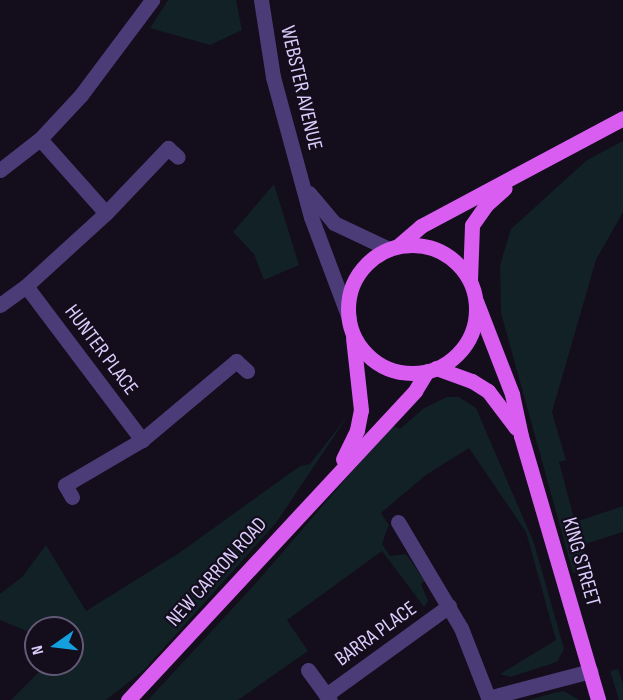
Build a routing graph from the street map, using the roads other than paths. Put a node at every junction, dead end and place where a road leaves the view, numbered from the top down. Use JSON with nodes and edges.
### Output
{"nodes":[{"id":1,"x":152,"y":0,"type":"edge"},
{"id":2,"x":261,"y":0,"type":"edge"},
{"id":3,"x":623,"y":117,"type":"edge"},
{"id":4,"x":40,"y":139,"type":"junction"},
{"id":5,"x":178,"y":157,"type":"dead end"},
{"id":6,"x":0,"y":170,"type":"edge"},
{"id":7,"x":525,"y":170,"type":"junction"},
{"id":8,"x":304,"y":186,"type":"junction"},
{"id":9,"x":106,"y":213,"type":"junction"},
{"id":10,"x":393,"y":247,"type":"junction"},
{"id":11,"x":470,"y":280,"type":"junction"},
{"id":12,"x":26,"y":286,"type":"junction"},
{"id":13,"x":476,"y":301,"type":"junction"},
{"id":14,"x":0,"y":305,"type":"edge"},
{"id":15,"x":350,"y":323,"type":"junction"},
{"id":16,"x":432,"y":370,"type":"junction"},
{"id":17,"x":247,"y":371,"type":"dead end"},
{"id":18,"x":521,"y":436,"type":"junction"},
{"id":19,"x":142,"y":440,"type":"junction"},
{"id":20,"x":336,"y":472,"type":"junction"},
{"id":21,"x":72,"y":497,"type":"dead end"},
{"id":22,"x":398,"y":522,"type":"dead end"},
{"id":23,"x":449,"y":606,"type":"junction"},
{"id":24,"x":308,"y":670,"type":"dead end"},
{"id":25,"x":590,"y":671,"type":"junction"},
{"id":26,"x":328,"y":698,"type":"edge"},
{"id":27,"x":488,"y":699,"type":"edge"},
{"id":28,"x":128,"y":700,"type":"edge"},
{"id":29,"x":598,"y":700,"type":"edge"}],
"edges":[{"from":1,"to":4,"type":"street"},
{"from":2,"to":8,"type":"street","name":"WEBSTER AVENUE"},
{"from":3,"to":7,"type":"main road"},
{"from":4,"to":6,"type":"street"},
{"from":4,"to":9,"type":"street"},
{"from":5,"to":9,"type":"street"},
{"from":7,"to":10,"type":"main road"},
{"from":7,"to":11,"type":"main road"},
{"from":8,"to":10,"type":"street","name":"WEBSTER AVENUE"},
{"from":8,"to":15,"type":"street","name":"WEBSTER AVENUE"},
{"from":9,"to":12,"type":"street"},
{"from":10,"to":11,"type":"main road"},
{"from":10,"to":15,"type":"main road"},
{"from":11,"to":13,"type":"main road"},
{"from":12,"to":14,"type":"street"},
{"from":12,"to":19,"type":"street","name":"HUNTER PLACE"},
{"from":13,"to":16,"type":"main road"},
{"from":13,"to":18,"type":"main road","name":"KING STREET"},
{"from":15,"to":16,"type":"main road"},
{"from":15,"to":20,"type":"main road","name":"NEW CARRON ROAD"},
{"from":16,"to":18,"type":"main road","name":"KING STREET"},
{"from":16,"to":20,"type":"main road","name":"NEW CARRON ROAD"},
{"from":17,"to":19,"type":"street"},
{"from":18,"to":25,"type":"main road","name":"KING STREET"},
{"from":19,"to":21,"type":"street"},
{"from":20,"to":28,"type":"main road","name":"NEW CARRON ROAD"},
{"from":22,"to":23,"type":"street"},
{"from":23,"to":26,"type":"street","name":"BARRA PLACE"},
{"from":23,"to":27,"type":"street"},
{"from":24,"to":26,"type":"street","name":"BARRA PLACE"},
{"from":25,"to":27,"type":"street"},
{"from":25,"to":29,"type":"main road","name":"KING STREET"}]}
